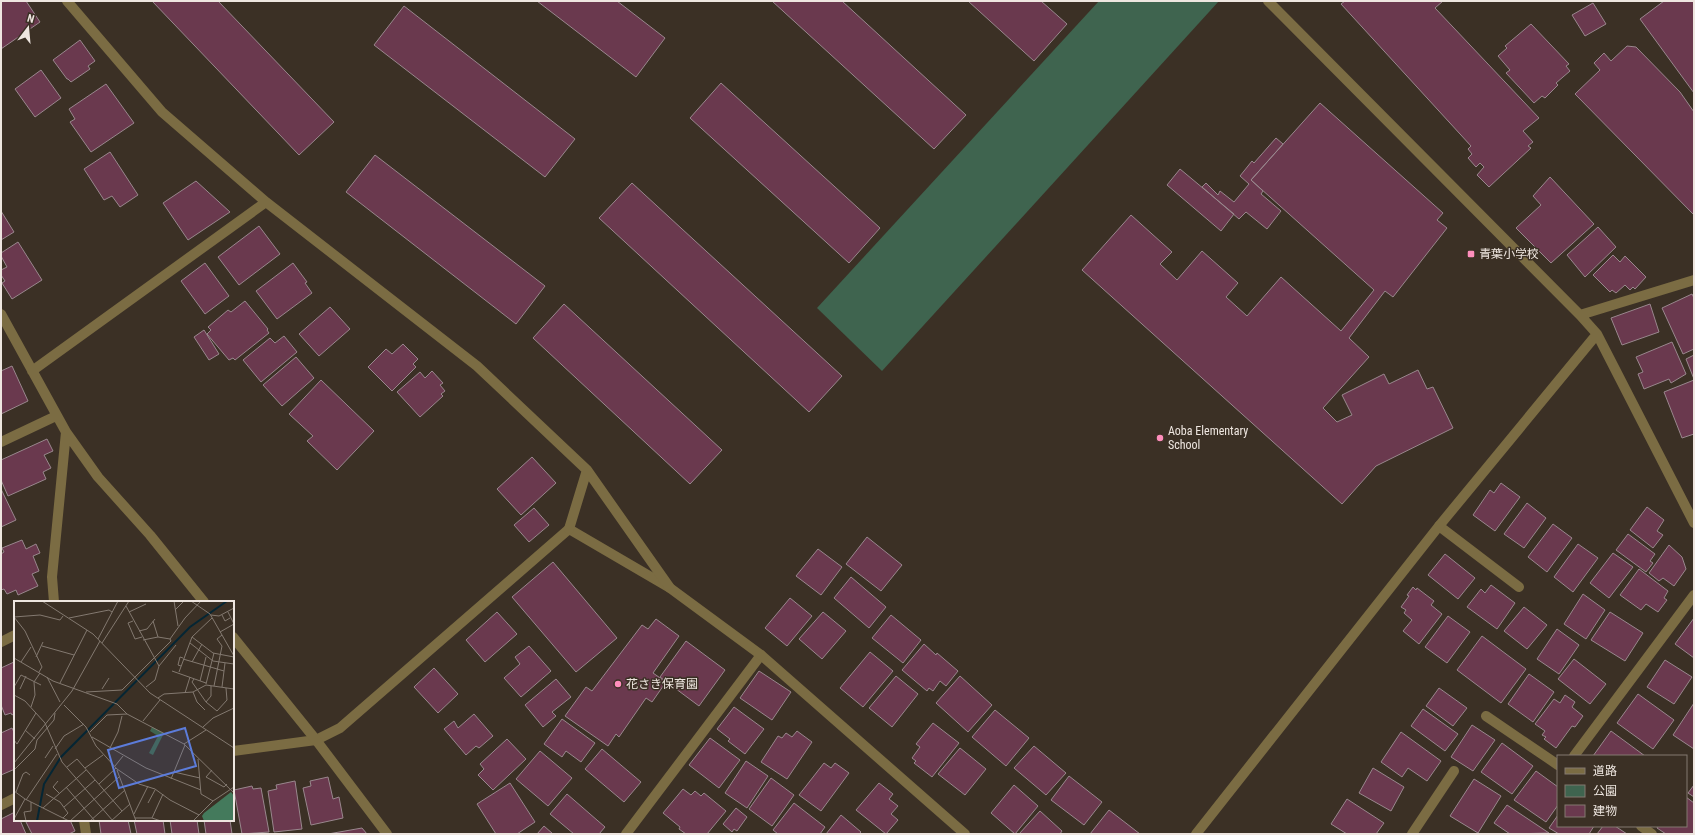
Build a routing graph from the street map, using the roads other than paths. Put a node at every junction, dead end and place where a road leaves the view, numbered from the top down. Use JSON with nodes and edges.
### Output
{"nodes":[{"id":1,"x":67,"y":1,"type":"edge"},
{"id":2,"x":1268,"y":1,"type":"edge"},
{"id":3,"x":266,"y":202,"type":"junction"},
{"id":4,"x":1694,"y":280,"type":"edge"},
{"id":5,"x":1,"y":314,"type":"edge"},
{"id":6,"x":1580,"y":315,"type":"junction"},
{"id":7,"x":1597,"y":334,"type":"junction"},
{"id":8,"x":32,"y":371,"type":"junction"},
{"id":9,"x":56,"y":416,"type":"junction"},
{"id":10,"x":66,"y":432,"type":"junction"},
{"id":11,"x":1,"y":442,"type":"edge"},
{"id":12,"x":586,"y":470,"type":"junction"},
{"id":13,"x":1694,"y":524,"type":"edge"},
{"id":14,"x":1439,"y":526,"type":"junction"},
{"id":15,"x":569,"y":529,"type":"junction"},
{"id":16,"x":1519,"y":587,"type":"dead end"},
{"id":17,"x":670,"y":588,"type":"junction"},
{"id":18,"x":1694,"y":595,"type":"edge"},
{"id":19,"x":54,"y":601,"type":"edge"},
{"id":20,"x":203,"y":601,"type":"edge"},
{"id":21,"x":14,"y":636,"type":"edge"},
{"id":22,"x":234,"y":638,"type":"edge"},
{"id":23,"x":1,"y":642,"type":"edge"},
{"id":24,"x":760,"y":655,"type":"junction"},
{"id":25,"x":1486,"y":716,"type":"dead end"},
{"id":26,"x":316,"y":740,"type":"junction"},
{"id":27,"x":234,"y":751,"type":"edge"},
{"id":28,"x":1575,"y":755,"type":"edge"},
{"id":29,"x":1557,"y":764,"type":"edge"},
{"id":30,"x":1454,"y":771,"type":"dead end"},
{"id":31,"x":14,"y":798,"type":"edge"},
{"id":32,"x":1,"y":805,"type":"edge"},
{"id":33,"x":84,"y":821,"type":"edge"},
{"id":34,"x":1642,"y":827,"type":"edge"},
{"id":35,"x":86,"y":834,"type":"edge"},
{"id":36,"x":387,"y":834,"type":"edge"},
{"id":37,"x":626,"y":834,"type":"edge"},
{"id":38,"x":965,"y":834,"type":"edge"},
{"id":39,"x":1196,"y":834,"type":"edge"},
{"id":40,"x":1412,"y":834,"type":"edge"},
{"id":41,"x":1652,"y":834,"type":"edge"}],
"edges":[{"from":1,"to":3,"type":"street"},
{"from":2,"to":6,"type":"street"},
{"from":3,"to":8,"type":"street"},
{"from":3,"to":12,"type":"street"},
{"from":4,"to":6,"type":"street"},
{"from":5,"to":8,"type":"street"},
{"from":6,"to":7,"type":"street"},
{"from":7,"to":13,"type":"street"},
{"from":7,"to":14,"type":"street"},
{"from":8,"to":9,"type":"street"},
{"from":9,"to":10,"type":"street"},
{"from":9,"to":11,"type":"street"},
{"from":10,"to":19,"type":"street"},
{"from":10,"to":20,"type":"street"},
{"from":12,"to":15,"type":"street"},
{"from":12,"to":17,"type":"street"},
{"from":14,"to":16,"type":"street"},
{"from":14,"to":39,"type":"street"},
{"from":15,"to":17,"type":"street"},
{"from":15,"to":26,"type":"street"},
{"from":17,"to":24,"type":"street"},
{"from":18,"to":28,"type":"street"},
{"from":21,"to":23,"type":"street"},
{"from":22,"to":26,"type":"street"},
{"from":24,"to":37,"type":"street"},
{"from":24,"to":38,"type":"street"},
{"from":25,"to":29,"type":"street"},
{"from":26,"to":27,"type":"street"},
{"from":26,"to":36,"type":"street"},
{"from":30,"to":40,"type":"street"},
{"from":31,"to":32,"type":"street"},
{"from":33,"to":35,"type":"street"},
{"from":34,"to":41,"type":"street"}]}
